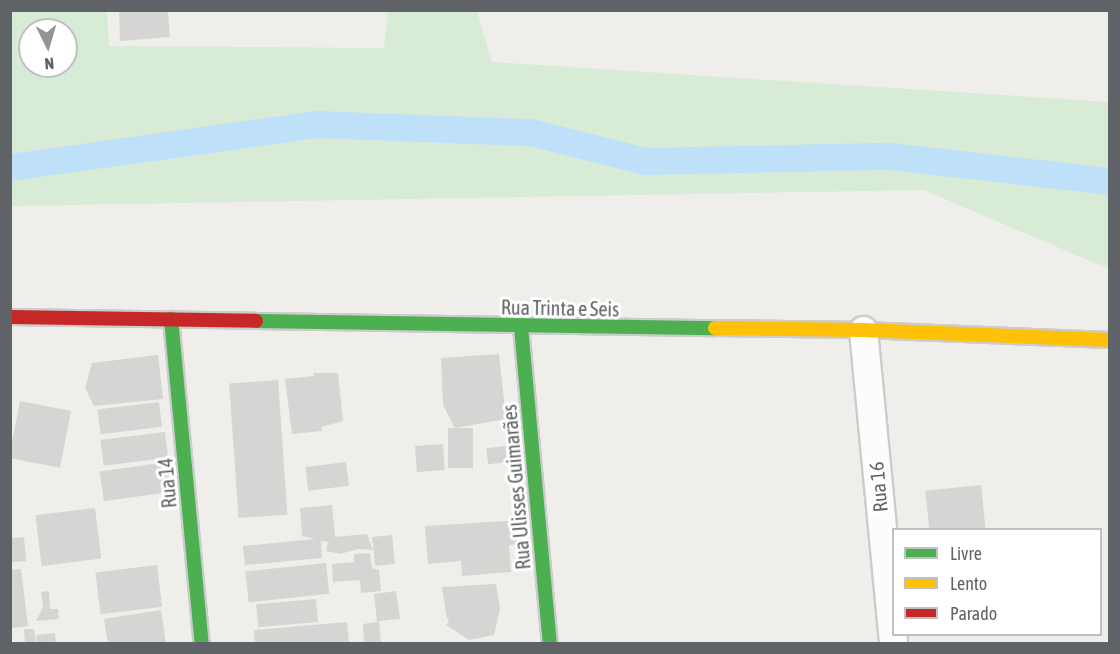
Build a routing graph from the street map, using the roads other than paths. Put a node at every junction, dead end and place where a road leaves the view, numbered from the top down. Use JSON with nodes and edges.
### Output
{"nodes":[{"id":1,"x":10,"y":317,"type":"edge"},
{"id":2,"x":171,"y":319,"type":"junction"},
{"id":3,"x":521,"y":327,"type":"junction"},
{"id":4,"x":863,"y":330,"type":"junction"},
{"id":5,"x":1110,"y":340,"type":"edge"},
{"id":6,"x":892,"y":634,"type":"edge"},
{"id":7,"x":202,"y":644,"type":"edge"},
{"id":8,"x":550,"y":644,"type":"edge"}],
"edges":[{"from":1,"to":2,"type":"street","name":"Rua Trinta e Seis"},
{"from":2,"to":3,"type":"street","name":"Rua Trinta e Seis"},
{"from":2,"to":7,"type":"street","name":"Rua 14"},
{"from":3,"to":4,"type":"street","name":"Rua Trinta e Seis"},
{"from":3,"to":8,"type":"street","name":"Rua Ulisses Guimarães"},
{"from":4,"to":5,"type":"street","name":"Rua Trinta e Seis"},
{"from":4,"to":6,"type":"street","name":"Rua 16"}]}
